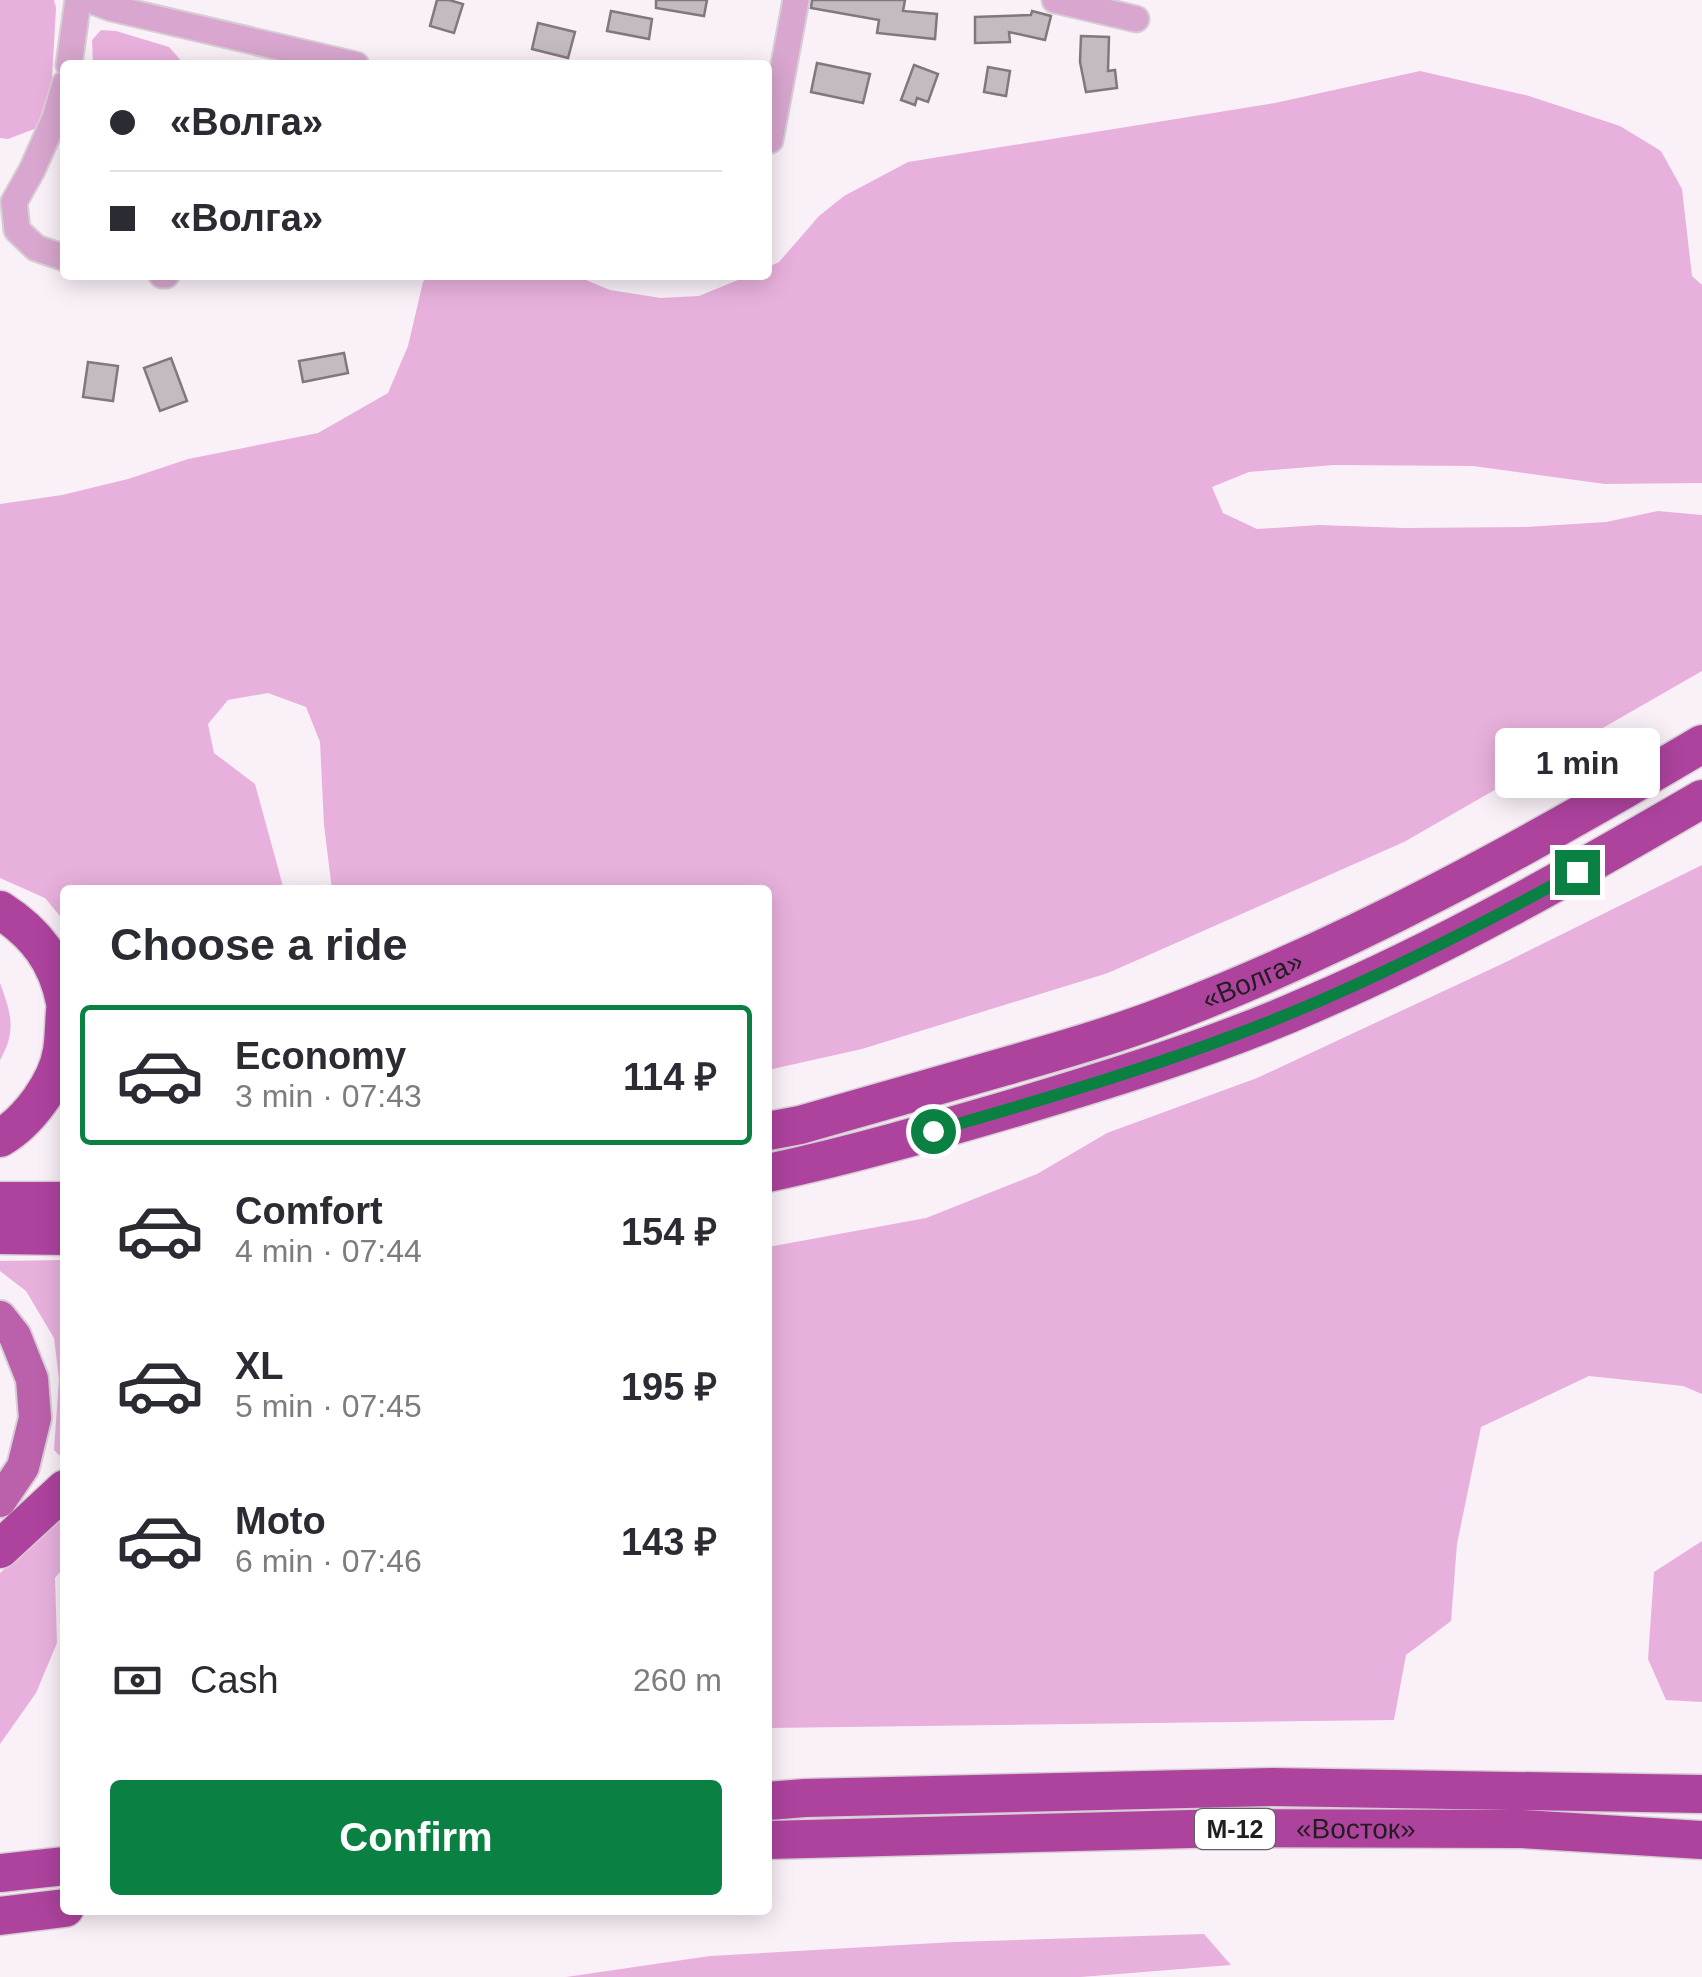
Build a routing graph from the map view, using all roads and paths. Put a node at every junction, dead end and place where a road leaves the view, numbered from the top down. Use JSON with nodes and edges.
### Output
{"nodes":[{"id":1,"x":78,"y":0,"type":"edge"},
{"id":2,"x":90,"y":0,"type":"edge"},
{"id":3,"x":796,"y":0,"type":"edge"},
{"id":4,"x":1055,"y":0,"type":"edge"},
{"id":5,"x":1136,"y":19,"type":"dead end"},
{"id":6,"x":70,"y":60,"type":"edge"},
{"id":7,"x":335,"y":60,"type":"edge"},
{"id":8,"x":60,"y":101,"type":"edge"},
{"id":9,"x":772,"y":129,"type":"edge"},
{"id":10,"x":60,"y":256,"type":"edge"},
{"id":11,"x":1702,"y":744,"type":"edge"},
{"id":12,"x":1702,"y":799,"type":"edge"},
{"id":13,"x":0,"y":910,"type":"edge"},
{"id":14,"x":60,"y":980,"type":"edge"},
{"id":15,"x":60,"y":1059,"type":"edge"},
{"id":16,"x":772,"y":1131,"type":"edge"},
{"id":17,"x":0,"y":1138,"type":"edge"},
{"id":18,"x":772,"y":1172,"type":"edge"},
{"id":19,"x":0,"y":1201,"type":"edge"},
{"id":20,"x":60,"y":1201,"type":"edge"},
{"id":21,"x":0,"y":1235,"type":"edge"},
{"id":22,"x":60,"y":1236,"type":"edge"},
{"id":23,"x":0,"y":1317,"type":"edge"},
{"id":24,"x":60,"y":1494,"type":"edge"},
{"id":25,"x":0,"y":1501,"type":"edge"},
{"id":26,"x":0,"y":1549,"type":"edge"},
{"id":27,"x":1702,"y":1794,"type":"edge"},
{"id":28,"x":772,"y":1801,"type":"edge"},
{"id":29,"x":772,"y":1840,"type":"edge"},
{"id":30,"x":1702,"y":1840,"type":"edge"},
{"id":31,"x":60,"y":1867,"type":"edge"},
{"id":32,"x":0,"y":1874,"type":"edge"},
{"id":33,"x":60,"y":1909,"type":"edge"},
{"id":34,"x":0,"y":1916,"type":"edge"}],
"edges":[{"from":1,"to":6,"type":"street"},
{"from":2,"to":7,"type":"street"},
{"from":3,"to":9,"type":"street"},
{"from":4,"to":5,"type":"street"},
{"from":8,"to":10,"type":"street"},
{"from":11,"to":16,"type":"highway","name":"«Волга»"},
{"from":12,"to":18,"type":"highway","name":"«Волга»"},
{"from":13,"to":14,"type":"highway"},
{"from":15,"to":17,"type":"highway"},
{"from":19,"to":20,"type":"highway"},
{"from":21,"to":22,"type":"highway"},
{"from":23,"to":25,"type":"main road"},
{"from":24,"to":26,"type":"highway"},
{"from":27,"to":28,"type":"highway","name":"«Восток»","number":"М-12"},
{"from":29,"to":30,"type":"highway","name":"«Восток»","number":"М-12"},
{"from":31,"to":32,"type":"highway"},
{"from":33,"to":34,"type":"highway"}]}
